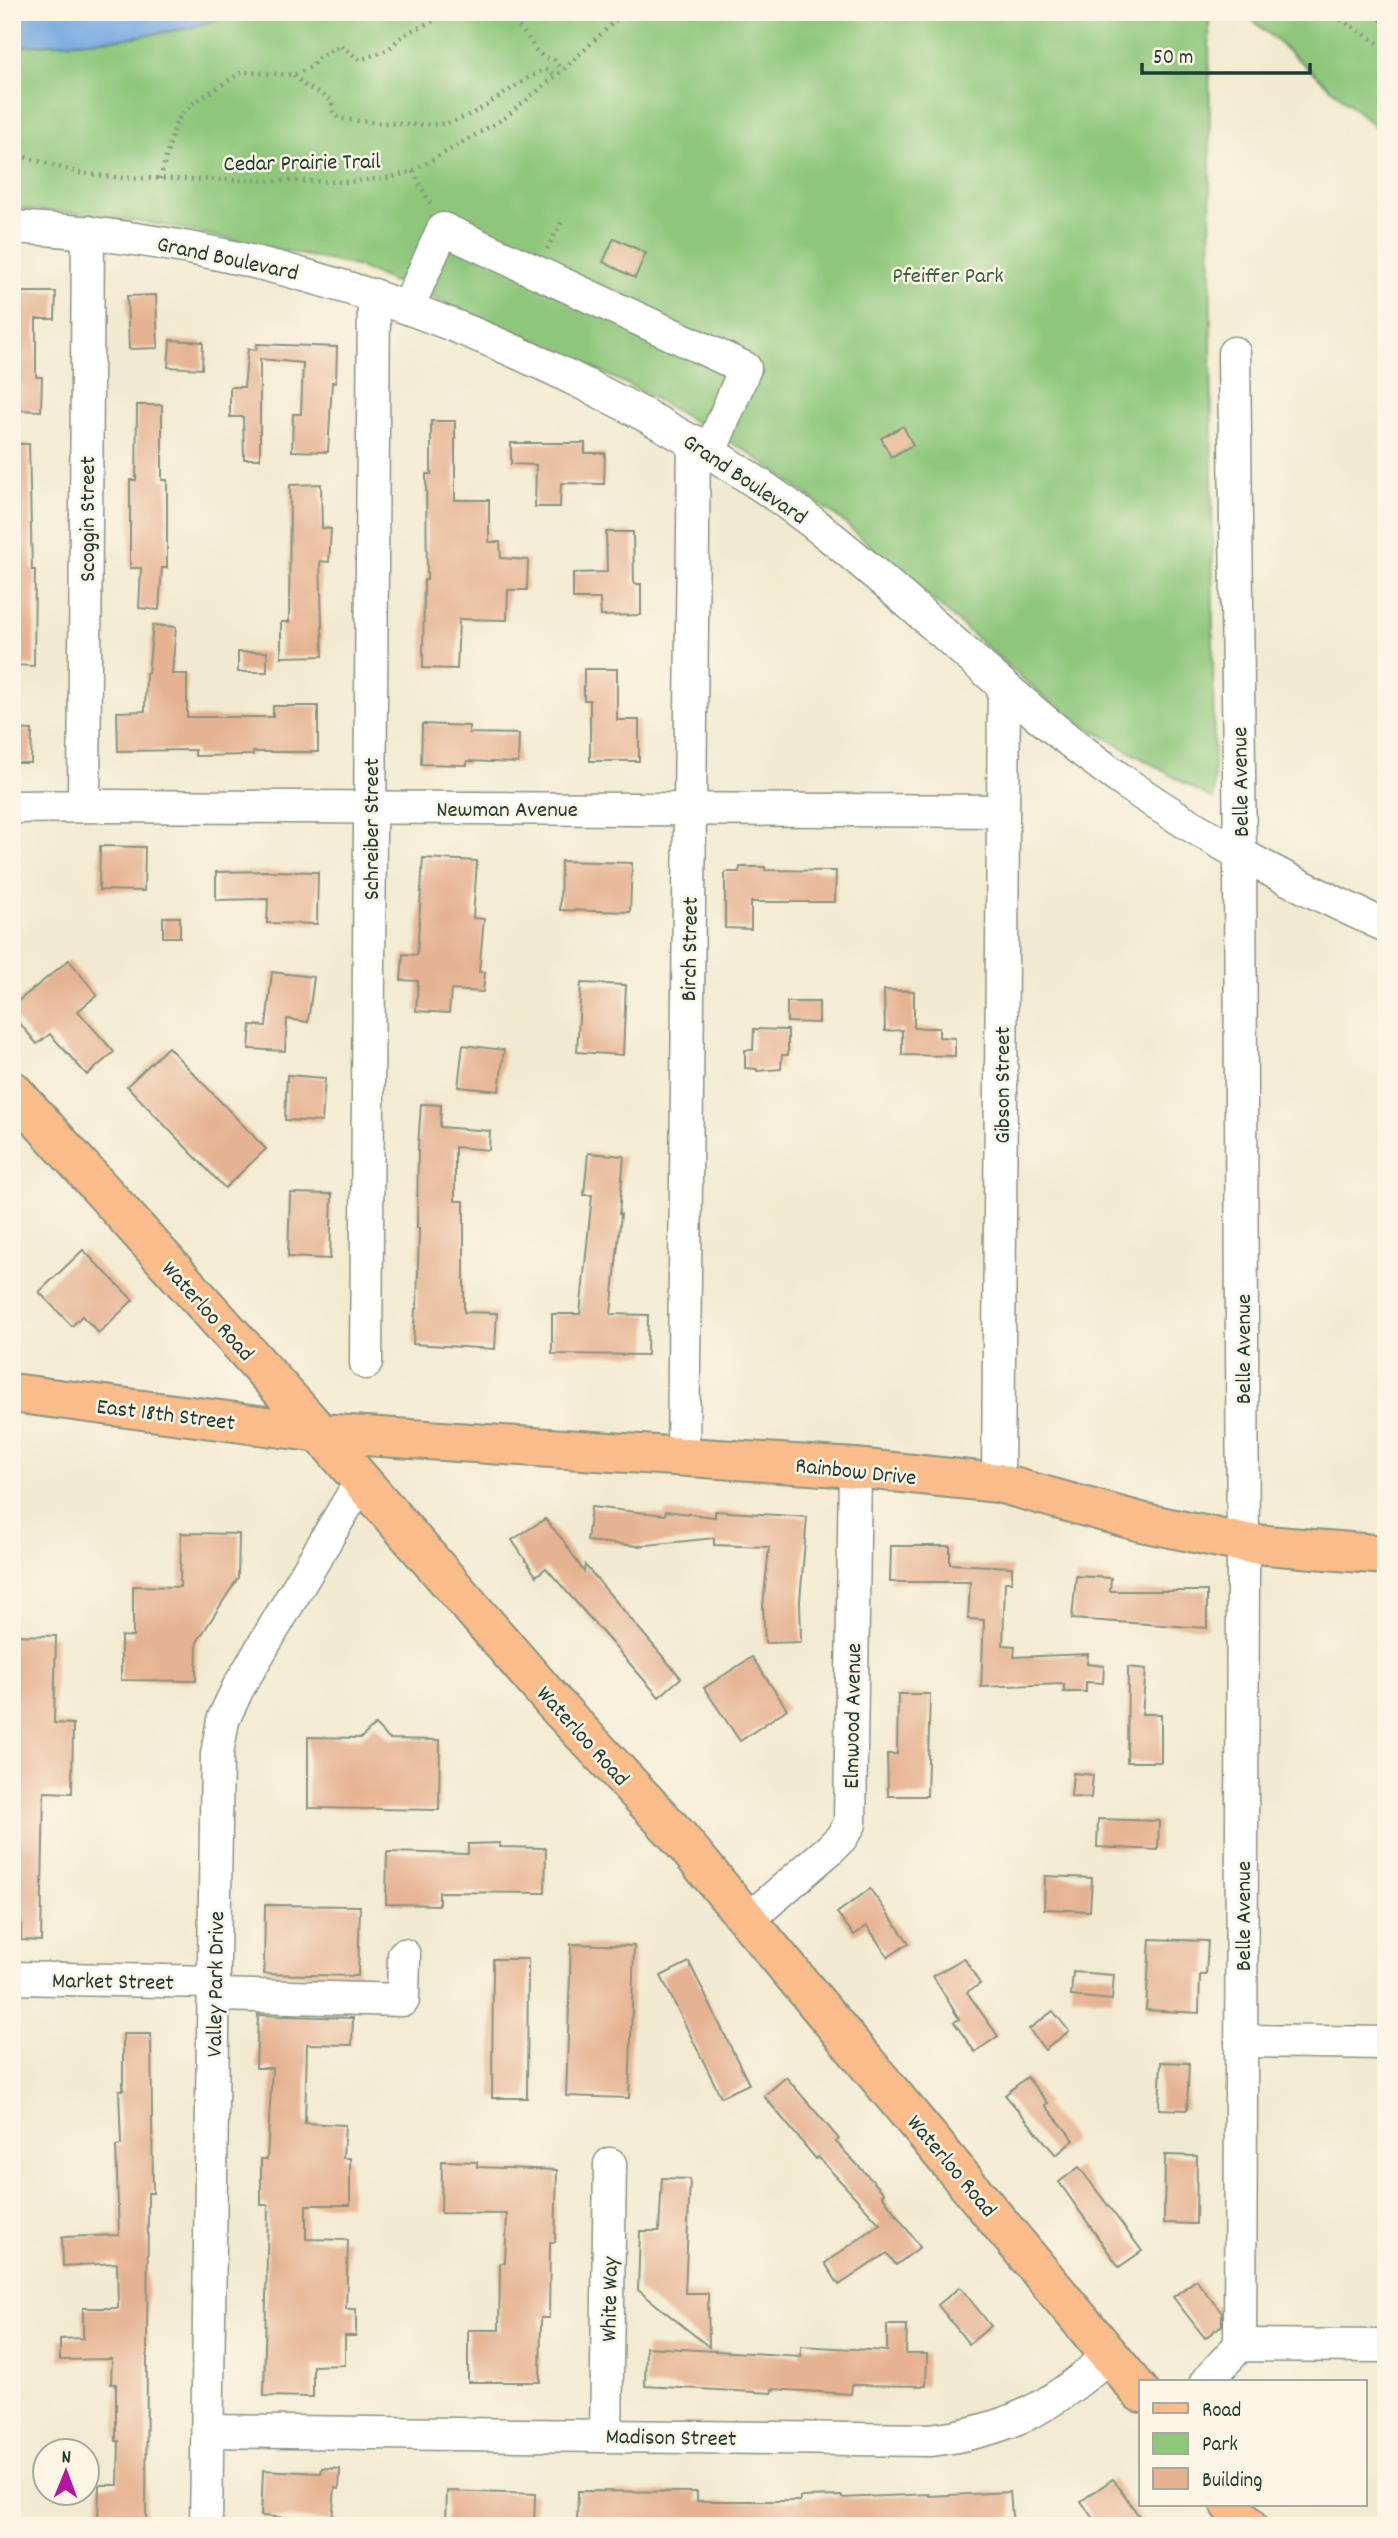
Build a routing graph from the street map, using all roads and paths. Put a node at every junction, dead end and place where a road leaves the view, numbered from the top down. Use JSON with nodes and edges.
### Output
{"nodes":[{"id":1,"x":442,"y":12,"type":"edge"},
{"id":2,"x":504,"y":12,"type":"edge"},
{"id":3,"x":624,"y":12,"type":"edge"},
{"id":4,"x":1329,"y":12,"type":"edge"},
{"id":5,"x":1386,"y":48,"type":"edge"},
{"id":6,"x":562,"y":71,"type":"junction"},
{"id":7,"x":294,"y":75,"type":"junction"},
{"id":8,"x":556,"y":76,"type":"junction"},
{"id":9,"x":12,"y":153,"type":"edge"},
{"id":10,"x":413,"y":171,"type":"junction"},
{"id":11,"x":160,"y":179,"type":"junction"},
{"id":12,"x":12,"y":227,"type":"edge"},
{"id":13,"x":443,"y":229,"type":"junction"},
{"id":14,"x":88,"y":232,"type":"junction"},
{"id":15,"x":374,"y":295,"type":"junction"},
{"id":16,"x":408,"y":307,"type":"junction"},
{"id":17,"x":1234,"y":353,"type":"dead end"},
{"id":18,"x":702,"y":447,"type":"junction"},
{"id":19,"x":1004,"y":687,"type":"junction"},
{"id":20,"x":84,"y":806,"type":"junction"},
{"id":21,"x":12,"y":807,"type":"edge"},
{"id":22,"x":370,"y":807,"type":"junction"},
{"id":23,"x":690,"y":809,"type":"junction"},
{"id":24,"x":1003,"y":811,"type":"junction"},
{"id":25,"x":1240,"y":854,"type":"junction"},
{"id":26,"x":1386,"y":926,"type":"edge"},
{"id":27,"x":12,"y":1090,"type":"edge"},
{"id":28,"x":366,"y":1363,"type":"dead end"},
{"id":29,"x":12,"y":1393,"type":"edge"},
{"id":30,"x":320,"y":1433,"type":"junction"},
{"id":31,"x":683,"y":1457,"type":"junction"},
{"id":32,"x":855,"y":1468,"type":"junction"},
{"id":33,"x":361,"y":1480,"type":"junction"},
{"id":34,"x":998,"y":1483,"type":"junction"},
{"id":35,"x":1243,"y":1543,"type":"junction"},
{"id":36,"x":1386,"y":1555,"type":"edge"},
{"id":37,"x":749,"y":1919,"type":"junction"},
{"id":38,"x":404,"y":1955,"type":"dead end"},
{"id":39,"x":12,"y":1979,"type":"edge"},
{"id":40,"x":214,"y":1989,"type":"junction"},
{"id":41,"x":1241,"y":2041,"type":"junction"},
{"id":42,"x":1386,"y":2043,"type":"edge"},
{"id":43,"x":610,"y":2164,"type":"dead end"},
{"id":44,"x":1240,"y":2345,"type":"junction"},
{"id":45,"x":1386,"y":2346,"type":"edge"},
{"id":46,"x":1110,"y":2354,"type":"junction"},
{"id":47,"x":1208,"y":2380,"type":"edge"},
{"id":48,"x":1139,"y":2390,"type":"edge"},
{"id":49,"x":208,"y":2431,"type":"junction"},
{"id":50,"x":606,"y":2435,"type":"junction"},
{"id":51,"x":1231,"y":2506,"type":"edge"},
{"id":52,"x":206,"y":2526,"type":"edge"},
{"id":53,"x":1247,"y":2526,"type":"edge"}],
"edges":[{"from":1,"to":7,"type":"path"},
{"from":2,"to":6,"type":"path"},
{"from":3,"to":6,"type":"path","name":"Cedar Prairie Trail"},
{"from":4,"to":5,"type":"path"},
{"from":6,"to":8,"type":"path","name":"Cedar Prairie Trail"},
{"from":7,"to":8,"type":"path"},
{"from":7,"to":11,"type":"path"},
{"from":8,"to":10,"type":"path","name":"Cedar Prairie Trail"},
{"from":9,"to":11,"type":"path","name":"Cedar Prairie Trail"},
{"from":10,"to":11,"type":"path","name":"Cedar Prairie Trail"},
{"from":10,"to":13,"type":"path"},
{"from":12,"to":14,"type":"street","name":"Grand Boulevard"},
{"from":13,"to":16,"type":"street"},
{"from":13,"to":18,"type":"street"},
{"from":14,"to":15,"type":"street","name":"Grand Boulevard"},
{"from":14,"to":20,"type":"street","name":"Scoggin Street"},
{"from":15,"to":16,"type":"street","name":"Grand Boulevard"},
{"from":15,"to":22,"type":"street","name":"Schreiber Street"},
{"from":16,"to":18,"type":"street","name":"Grand Boulevard"},
{"from":17,"to":25,"type":"street","name":"Belle Avenue"},
{"from":18,"to":19,"type":"street","name":"Grand Boulevard"},
{"from":18,"to":23,"type":"street","name":"Birch Street"},
{"from":19,"to":24,"type":"street","name":"Gibson Street"},
{"from":19,"to":25,"type":"street","name":"Grand Boulevard"},
{"from":20,"to":21,"type":"street","name":"Newman Avenue"},
{"from":20,"to":22,"type":"street","name":"Newman Avenue"},
{"from":22,"to":23,"type":"street","name":"Newman Avenue"},
{"from":22,"to":28,"type":"street","name":"Schreiber Street"},
{"from":23,"to":24,"type":"street","name":"Newman Avenue"},
{"from":23,"to":31,"type":"street","name":"Birch Street"},
{"from":24,"to":34,"type":"street","name":"Gibson Street"},
{"from":25,"to":26,"type":"street","name":"Grand Boulevard"},
{"from":25,"to":35,"type":"street","name":"Belle Avenue"},
{"from":27,"to":30,"type":"main road","name":"Waterloo Road"},
{"from":29,"to":30,"type":"main road","name":"East 18th Street"},
{"from":30,"to":31,"type":"main road","name":"Rainbow Drive"},
{"from":30,"to":33,"type":"main road","name":"Waterloo Road"},
{"from":31,"to":32,"type":"main road","name":"Rainbow Drive"},
{"from":32,"to":34,"type":"main road","name":"Rainbow Drive"},
{"from":32,"to":37,"type":"street","name":"Elmwood Avenue"},
{"from":33,"to":37,"type":"main road","name":"Waterloo Road"},
{"from":33,"to":40,"type":"street","name":"Valley Park Drive"},
{"from":34,"to":35,"type":"main road","name":"Rainbow Drive"},
{"from":35,"to":36,"type":"main road","name":"Rainbow Drive"},
{"from":35,"to":41,"type":"street","name":"Belle Avenue"},
{"from":37,"to":46,"type":"main road","name":"Waterloo Road"},
{"from":38,"to":40,"type":"street","name":"Market Street"},
{"from":39,"to":40,"type":"street","name":"Market Street"},
{"from":40,"to":49,"type":"street","name":"Valley Park Drive"},
{"from":41,"to":42,"type":"street"},
{"from":41,"to":44,"type":"street","name":"Belle Avenue"},
{"from":43,"to":50,"type":"street","name":"White Way"},
{"from":44,"to":45,"type":"street"},
{"from":44,"to":47,"type":"street"},
{"from":46,"to":48,"type":"main road","name":"Waterloo Road"},
{"from":46,"to":50,"type":"street","name":"Madison Street"},
{"from":49,"to":50,"type":"street","name":"Madison Street"},
{"from":49,"to":52,"type":"street","name":"Valley Park Drive"},
{"from":51,"to":53,"type":"main road"}]}
